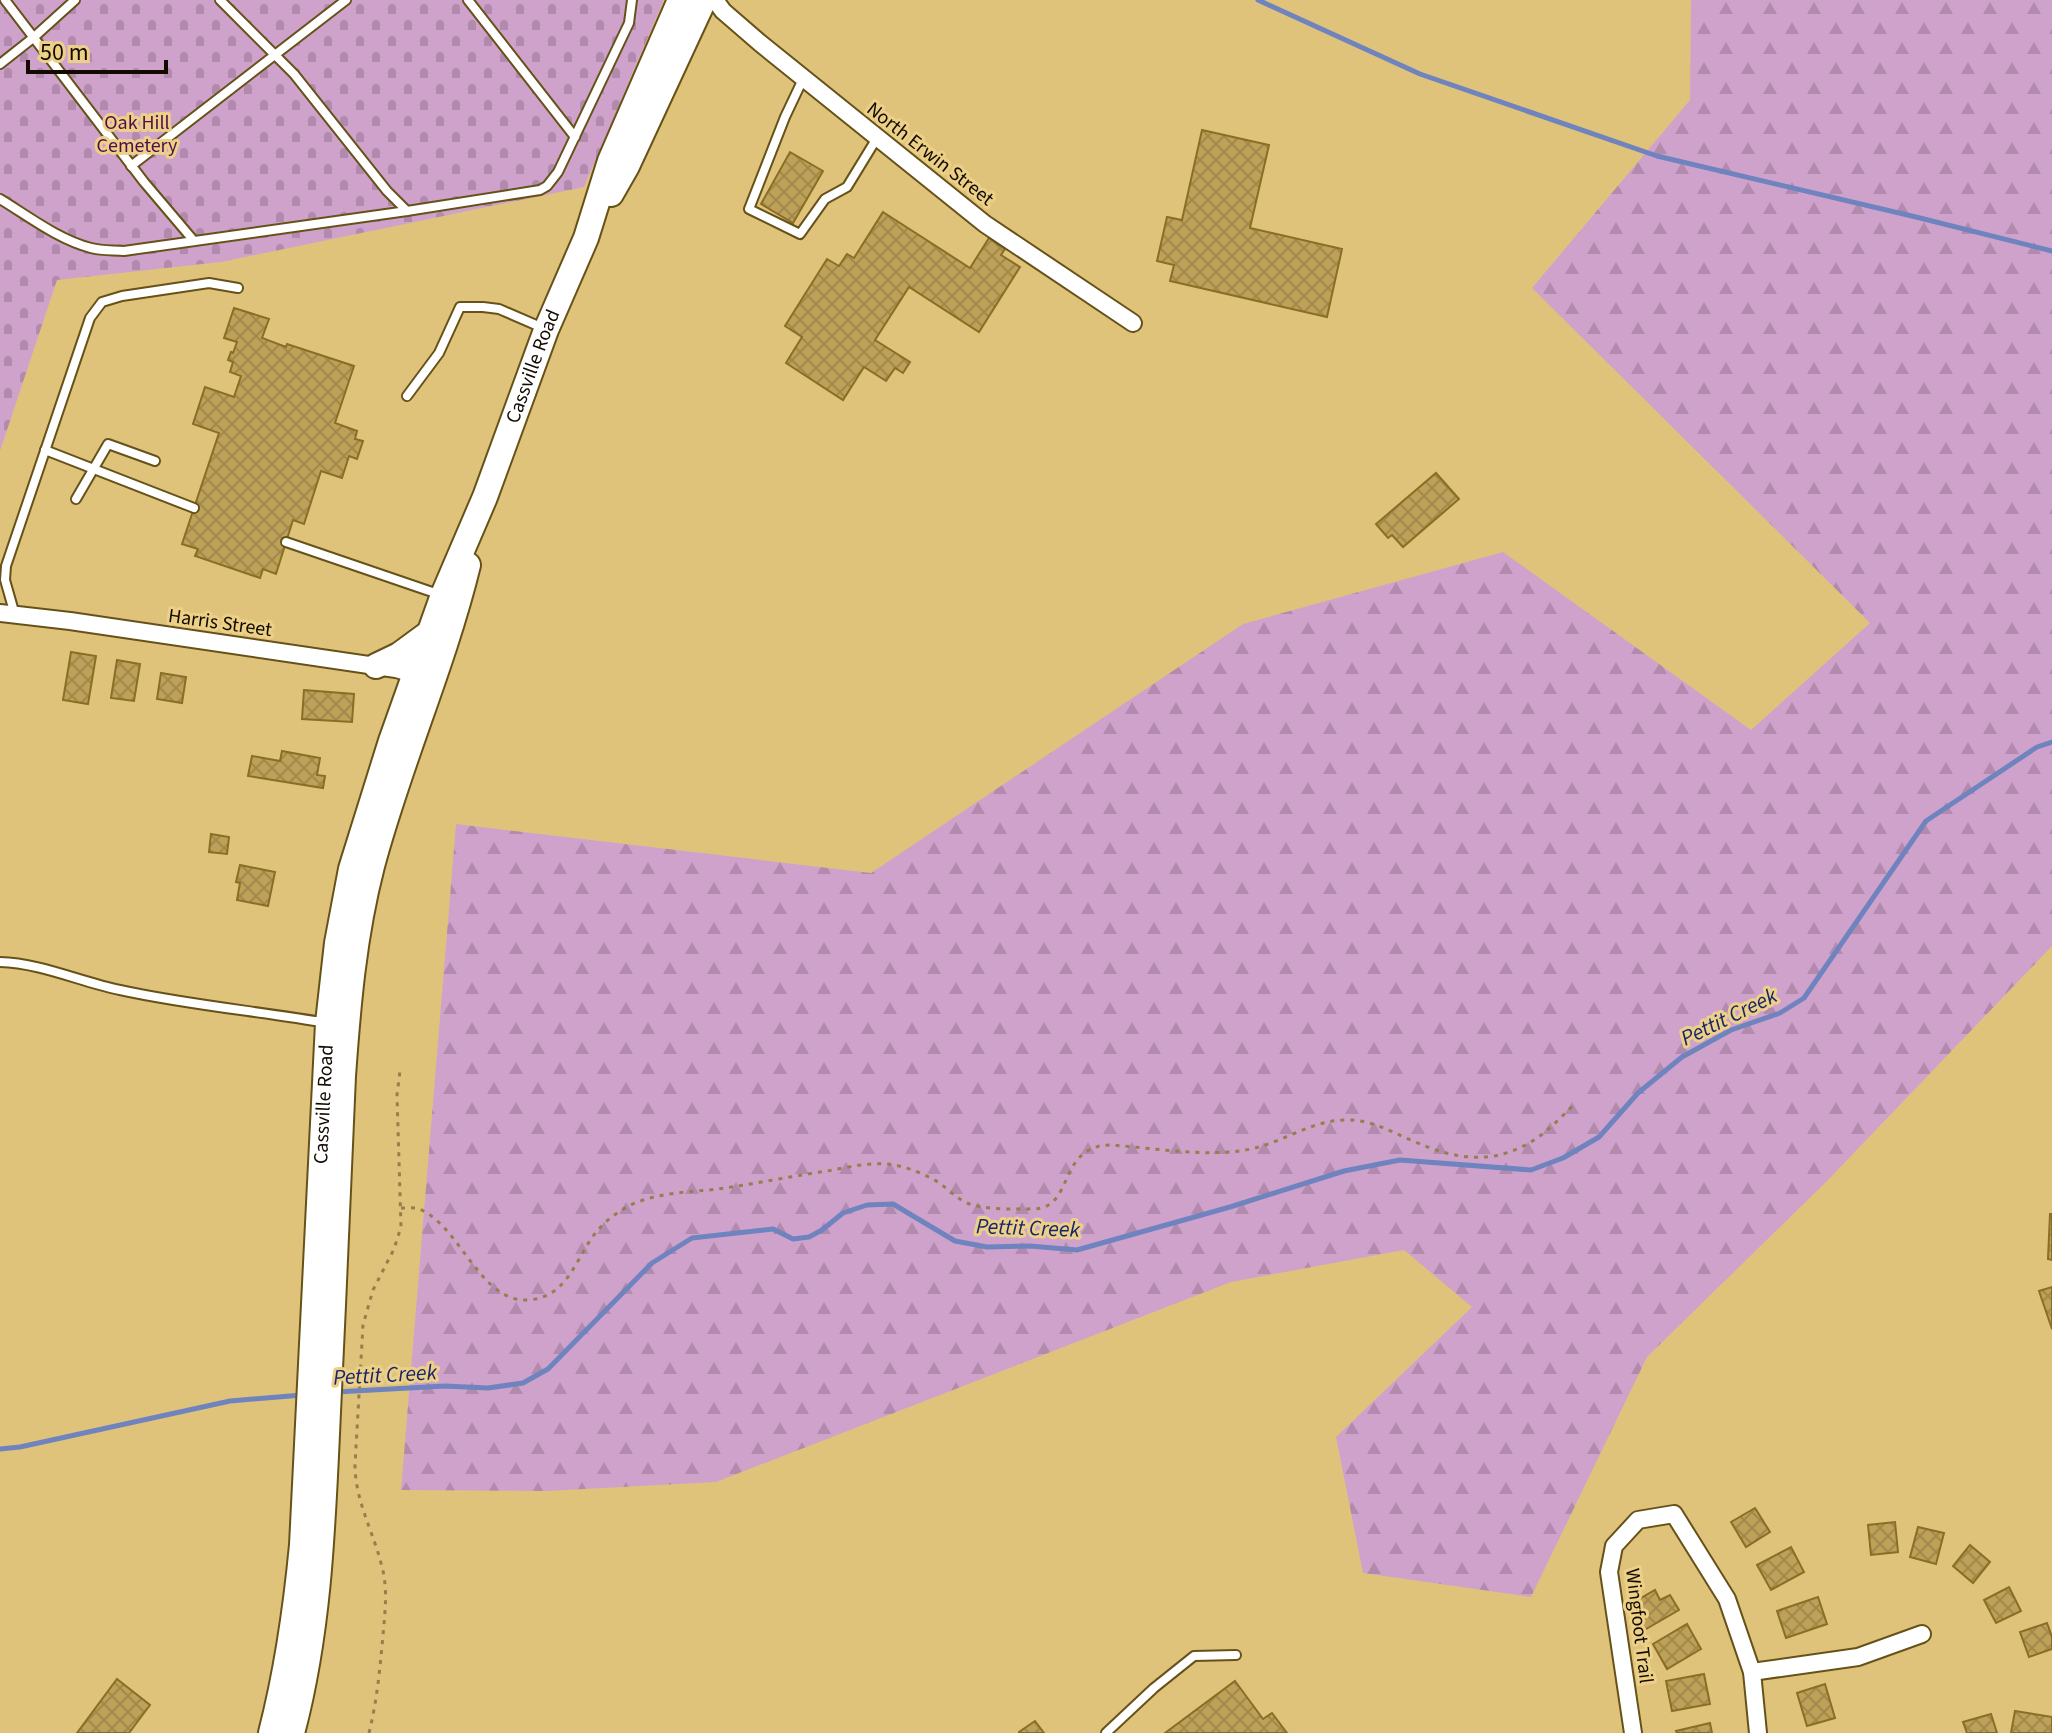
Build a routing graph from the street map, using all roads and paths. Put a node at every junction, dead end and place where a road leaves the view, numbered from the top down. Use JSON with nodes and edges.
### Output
{"nodes":[{"id":1,"x":5,"y":0,"type":"edge"},
{"id":2,"x":75,"y":0,"type":"edge"},
{"id":3,"x":220,"y":0,"type":"edge"},
{"id":4,"x":346,"y":0,"type":"edge"},
{"id":5,"x":468,"y":0,"type":"edge"},
{"id":6,"x":632,"y":0,"type":"edge"},
{"id":7,"x":680,"y":0,"type":"edge"},
{"id":8,"x":704,"y":0,"type":"edge"},
{"id":9,"x":715,"y":0,"type":"edge"},
{"id":10,"x":33,"y":38,"type":"junction"},
{"id":11,"x":276,"y":55,"type":"junction"},
{"id":12,"x":0,"y":64,"type":"edge"},
{"id":13,"x":803,"y":79,"type":"junction"},
{"id":14,"x":575,"y":137,"type":"junction"},
{"id":15,"x":877,"y":138,"type":"junction"},
{"id":16,"x":131,"y":166,"type":"junction"},
{"id":17,"x":0,"y":199,"type":"edge"},
{"id":18,"x":407,"y":211,"type":"junction"},
{"id":19,"x":586,"y":238,"type":"junction"},
{"id":20,"x":194,"y":241,"type":"junction"},
{"id":21,"x":238,"y":288,"type":"dead end"},
{"id":22,"x":1133,"y":323,"type":"dead end"},
{"id":23,"x":546,"y":330,"type":"junction"},
{"id":24,"x":407,"y":396,"type":"dead end"},
{"id":25,"x":45,"y":450,"type":"junction"},
{"id":26,"x":155,"y":461,"type":"dead end"},
{"id":27,"x":93,"y":470,"type":"junction"},
{"id":28,"x":485,"y":497,"type":"junction"},
{"id":29,"x":76,"y":499,"type":"dead end"},
{"id":30,"x":194,"y":508,"type":"dead end"},
{"id":31,"x":286,"y":542,"type":"dead end"},
{"id":32,"x":443,"y":595,"type":"junction"},
{"id":33,"x":7,"y":614,"type":"edge"},
{"id":34,"x":429,"y":633,"type":"junction"},
{"id":35,"x":376,"y":666,"type":"junction"},
{"id":36,"x":424,"y":677,"type":"junction"},
{"id":37,"x":0,"y":962,"type":"edge"},
{"id":38,"x":328,"y":1023,"type":"junction"},
{"id":39,"x":400,"y":1071,"type":"dead end"},
{"id":40,"x":1576,"y":1103,"type":"dead end"},
{"id":41,"x":401,"y":1208,"type":"junction"},
{"id":42,"x":322,"y":1329,"type":"junction"},
{"id":43,"x":312,"y":1546,"type":"junction"},
{"id":44,"x":1922,"y":1634,"type":"dead end"},
{"id":45,"x":1236,"y":1655,"type":"dead end"},
{"id":46,"x":1752,"y":1672,"type":"junction"},
{"id":47,"x":271,"y":1733,"type":"edge"},
{"id":48,"x":292,"y":1733,"type":"edge"},
{"id":49,"x":369,"y":1733,"type":"edge"},
{"id":50,"x":1106,"y":1733,"type":"edge"},
{"id":51,"x":1633,"y":1733,"type":"edge"},
{"id":52,"x":1758,"y":1733,"type":"edge"}],
"edges":[{"from":1,"to":10,"type":"lane"},
{"from":2,"to":10,"type":"lane"},
{"from":3,"to":11,"type":"lane"},
{"from":4,"to":11,"type":"lane"},
{"from":5,"to":14,"type":"lane"},
{"from":6,"to":14,"type":"lane"},
{"from":7,"to":19,"type":"main road","name":"Cassville Road"},
{"from":8,"to":19,"type":"main road","name":"Cassville Road"},
{"from":9,"to":13,"type":"street","name":"North Erwin Street"},
{"from":10,"to":12,"type":"lane"},
{"from":10,"to":16,"type":"lane"},
{"from":11,"to":16,"type":"lane"},
{"from":11,"to":18,"type":"lane"},
{"from":13,"to":15,"type":"street","name":"North Erwin Street"},
{"from":13,"to":15,"type":"lane"},
{"from":14,"to":18,"type":"lane"},
{"from":15,"to":22,"type":"street","name":"North Erwin Street"},
{"from":16,"to":20,"type":"lane"},
{"from":17,"to":20,"type":"lane"},
{"from":18,"to":20,"type":"lane"},
{"from":19,"to":23,"type":"main road","name":"Cassville Road"},
{"from":21,"to":25,"type":"lane"},
{"from":23,"to":24,"type":"lane"},
{"from":23,"to":28,"type":"main road","name":"Cassville Road"},
{"from":25,"to":27,"type":"lane"},
{"from":25,"to":33,"type":"lane"},
{"from":26,"to":27,"type":"lane"},
{"from":27,"to":29,"type":"lane"},
{"from":27,"to":30,"type":"lane"},
{"from":28,"to":32,"type":"main road","name":"Cassville Road"},
{"from":28,"to":36,"type":"main road","name":"Cassville Road"},
{"from":31,"to":32,"type":"lane"},
{"from":32,"to":34,"type":"main road","name":"Cassville Road"},
{"from":33,"to":35,"type":"street","name":"Harris Street"},
{"from":34,"to":35,"type":"main road"},
{"from":34,"to":36,"type":"main road","name":"Cassville Road"},
{"from":35,"to":36,"type":"street","name":"Harris Street"},
{"from":36,"to":38,"type":"main road","name":"Cassville Road"},
{"from":36,"to":42,"type":"main road","name":"Cassville Road"},
{"from":37,"to":38,"type":"lane"},
{"from":38,"to":42,"type":"main road","name":"Cassville Road"},
{"from":39,"to":41,"type":"path"},
{"from":40,"to":41,"type":"path"},
{"from":41,"to":49,"type":"path"},
{"from":42,"to":43,"type":"main road","name":"Cassville Road"},
{"from":43,"to":47,"type":"main road","name":"Cassville Road"},
{"from":43,"to":48,"type":"main road","name":"Cassville Road"},
{"from":44,"to":46,"type":"street"},
{"from":45,"to":50,"type":"lane"},
{"from":46,"to":51,"type":"street","name":"Wingfoot Trail"},
{"from":46,"to":52,"type":"street","name":"Wingfoot Trail"}]}
